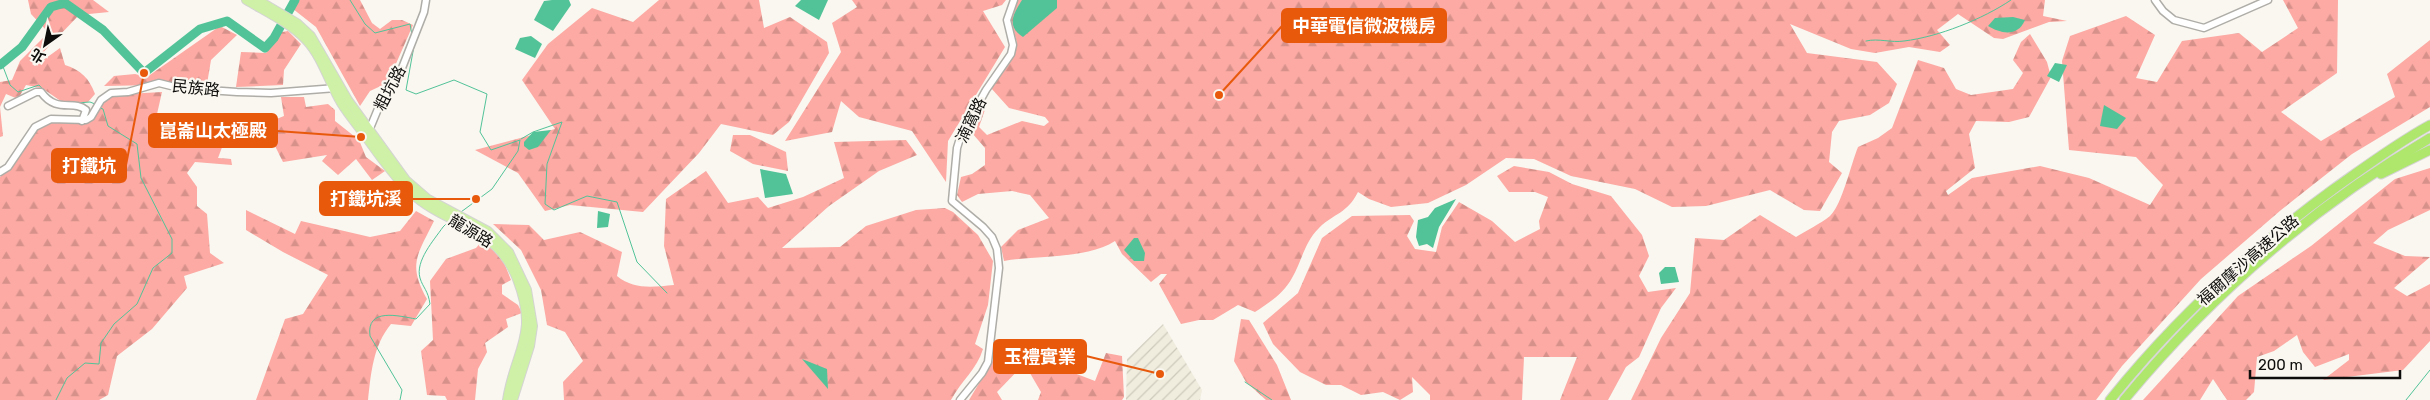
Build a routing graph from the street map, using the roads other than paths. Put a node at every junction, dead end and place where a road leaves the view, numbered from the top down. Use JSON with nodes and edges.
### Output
{"nodes":[{"id":1,"x":246,"y":0,"type":"edge"},
{"id":2,"x":258,"y":0,"type":"edge"},
{"id":3,"x":426,"y":0,"type":"edge"},
{"id":4,"x":1014,"y":0,"type":"edge"},
{"id":5,"x":2155,"y":0,"type":"edge"},
{"id":6,"x":2268,"y":0,"type":"edge"},
{"id":7,"x":283,"y":18,"type":"junction"},
{"id":8,"x":337,"y":88,"type":"junction"},
{"id":9,"x":8,"y":106,"type":"dead end"},
{"id":10,"x":82,"y":121,"type":"junction"},
{"id":11,"x":2430,"y":125,"type":"edge"},
{"id":12,"x":368,"y":133,"type":"junction"},
{"id":13,"x":2430,"y":138,"type":"edge"},
{"id":14,"x":2430,"y":150,"type":"edge"},
{"id":15,"x":0,"y":172,"type":"edge"},
{"id":16,"x":2352,"y":188,"type":"junction"},
{"id":17,"x":455,"y":217,"type":"junction"},
{"id":18,"x":507,"y":400,"type":"edge"},
{"id":19,"x":513,"y":400,"type":"edge"},
{"id":20,"x":960,"y":400,"type":"edge"},
{"id":21,"x":2110,"y":400,"type":"edge"},
{"id":22,"x":2124,"y":400,"type":"edge"}],
"edges":[{"from":1,"to":7,"type":"main road"},
{"from":2,"to":7,"type":"main road"},
{"from":3,"to":12,"type":"street","name":"粗坑路"},
{"from":4,"to":20,"type":"street","name":"湳窩路"},
{"from":5,"to":6,"type":"street"},
{"from":7,"to":8,"type":"main road"},
{"from":8,"to":10,"type":"street","name":"民族路"},
{"from":8,"to":12,"type":"main road"},
{"from":9,"to":10,"type":"street"},
{"from":10,"to":15,"type":"street"},
{"from":11,"to":21,"type":"highway","name":"福爾摩沙高速公路"},
{"from":12,"to":17,"type":"main road"},
{"from":13,"to":16,"type":"highway","name":"福爾摩沙高速公路"},
{"from":14,"to":16,"type":"highway"},
{"from":16,"to":22,"type":"highway","name":"福爾摩沙高速公路"},
{"from":17,"to":18,"type":"main road","name":"龍源路"},
{"from":17,"to":19,"type":"main road"}]}
